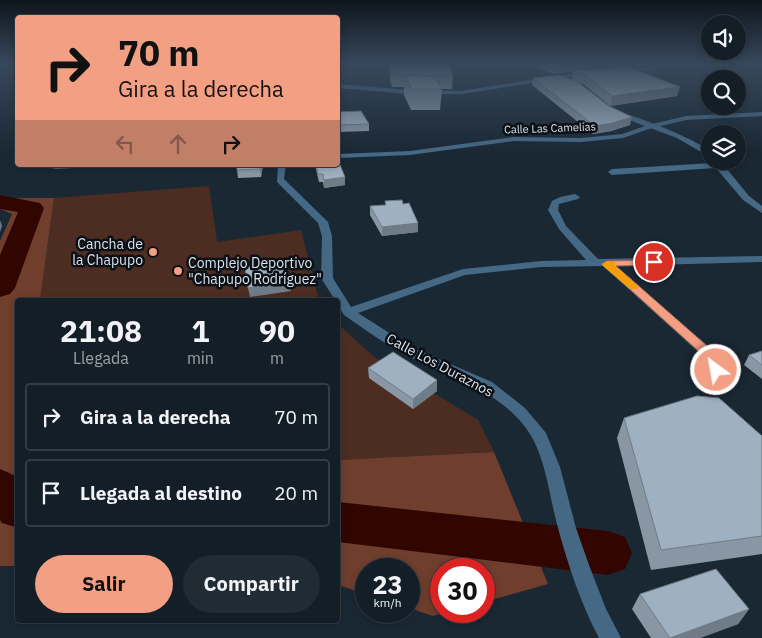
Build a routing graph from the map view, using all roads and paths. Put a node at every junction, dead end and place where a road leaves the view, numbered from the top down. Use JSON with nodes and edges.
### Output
{"nodes":[{"id":1,"x":610,"y":111,"type":"edge"},
{"id":2,"x":762,"y":114,"type":"edge"},
{"id":3,"x":650,"y":126,"type":"junction"},
{"id":4,"x":701,"y":147,"type":"edge"},
{"id":5,"x":340,"y":156,"type":"edge"},
{"id":6,"x":701,"y":164,"type":"edge"},
{"id":7,"x":282,"y":167,"type":"edge"},
{"id":8,"x":723,"y":170,"type":"edge"},
{"id":9,"x":612,"y":172,"type":"dead end"},
{"id":10,"x":575,"y":197,"type":"dead end"},
{"id":11,"x":762,"y":210,"type":"edge"},
{"id":12,"x":762,"y":259,"type":"edge"},
{"id":13,"x":601,"y":264,"type":"junction"},
{"id":14,"x":339,"y":298,"type":"edge"},
{"id":15,"x":340,"y":299,"type":"edge"},
{"id":16,"x":348,"y":312,"type":"junction"},
{"id":17,"x":708,"y":380,"type":"dead end"},
{"id":18,"x":610,"y":638,"type":"edge"}],
"edges":[{"from":1,"to":3,"type":"street"},
{"from":2,"to":3,"type":"street","name":"Calle Las Camelias"},
{"from":3,"to":4,"type":"street"},
{"from":3,"to":5,"type":"street","name":"Calle Las Camelias"},
{"from":6,"to":9,"type":"street"},
{"from":7,"to":14,"type":"street","name":"Calle Los Duraznos"},
{"from":8,"to":11,"type":"street"},
{"from":10,"to":13,"type":"street"},
{"from":12,"to":13,"type":"street"},
{"from":13,"to":16,"type":"street"},
{"from":13,"to":17,"type":"street"},
{"from":15,"to":16,"type":"street","name":"Calle Los Duraznos"},
{"from":16,"to":18,"type":"street","name":"Calle Los Duraznos"}]}
